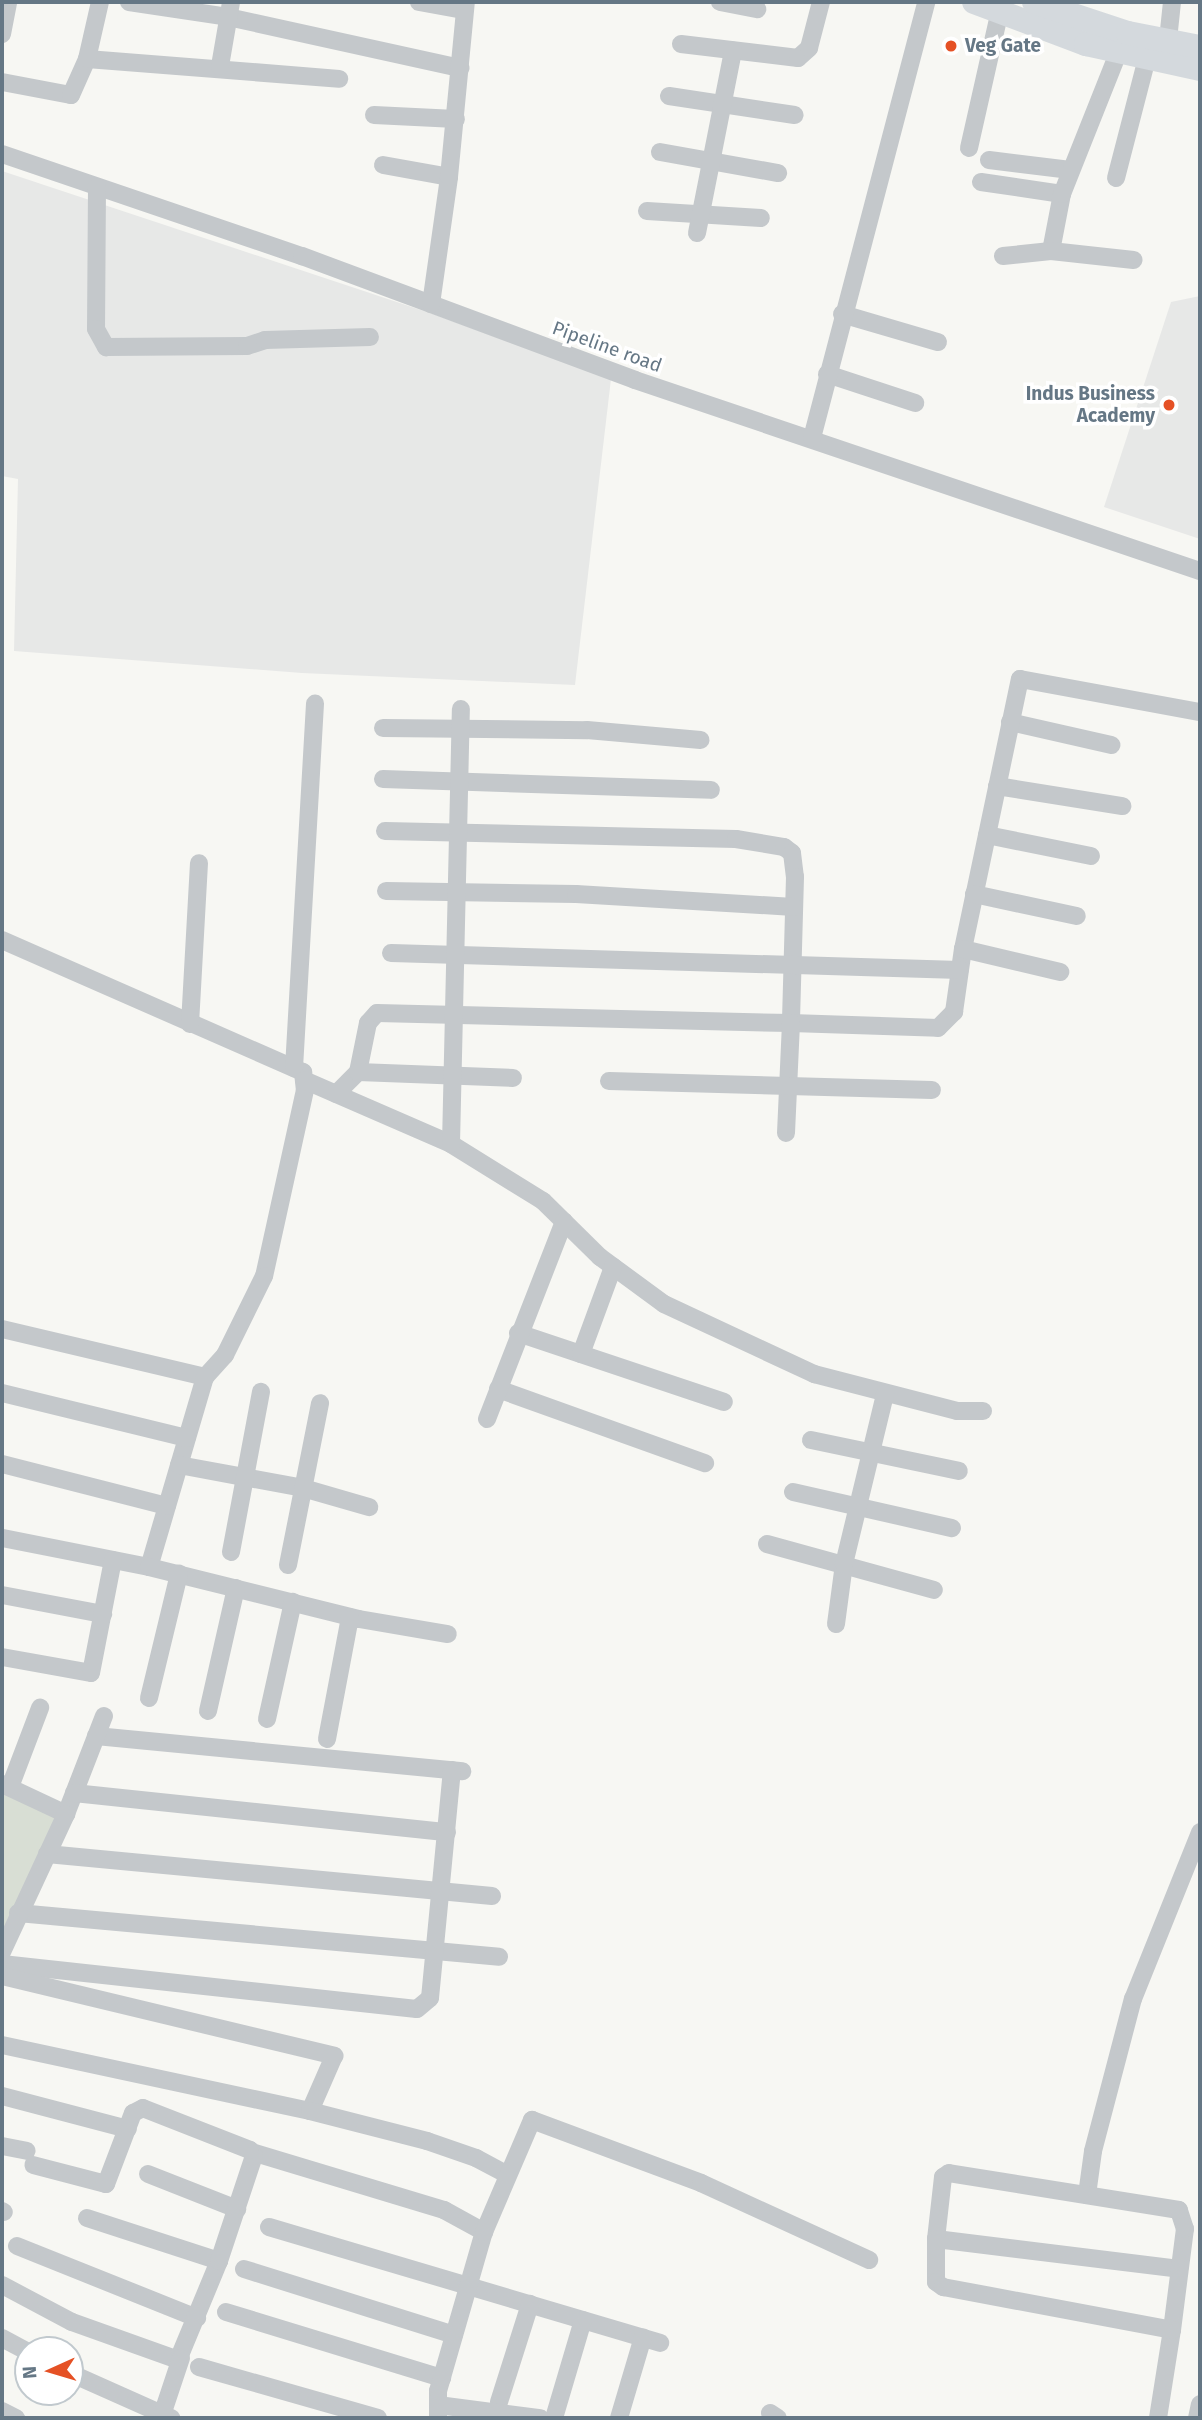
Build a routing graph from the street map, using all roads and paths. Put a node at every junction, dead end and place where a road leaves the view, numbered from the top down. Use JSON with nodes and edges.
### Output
{"nodes":[{"id":1,"x":8,"y":2,"type":"edge"},
{"id":2,"x":100,"y":2,"type":"edge"},
{"id":3,"x":129,"y":2,"type":"edge"},
{"id":4,"x":419,"y":2,"type":"edge"},
{"id":5,"x":720,"y":2,"type":"edge"},
{"id":6,"x":821,"y":2,"type":"edge"},
{"id":7,"x":926,"y":2,"type":"edge"},
{"id":8,"x":974,"y":2,"type":"edge"},
{"id":9,"x":1034,"y":2,"type":"edge"},
{"id":10,"x":1172,"y":2,"type":"edge"},
{"id":11,"x":465,"y":6,"type":"edge"},
{"id":12,"x":230,"y":9,"type":"edge"},
{"id":13,"x":757,"y":9,"type":"dead end"},
{"id":14,"x":999,"y":15,"type":"junction"},
{"id":15,"x":2,"y":34,"type":"edge"},
{"id":16,"x":1168,"y":40,"type":"junction"},
{"id":17,"x":681,"y":44,"type":"dead end"},
{"id":18,"x":1200,"y":47,"type":"edge"},
{"id":19,"x":733,"y":51,"type":"junction"},
{"id":20,"x":1118,"y":53,"type":"junction"},
{"id":21,"x":1147,"y":58,"type":"junction"},
{"id":22,"x":87,"y":59,"type":"junction"},
{"id":23,"x":220,"y":66,"type":"junction"},
{"id":24,"x":460,"y":68,"type":"junction"},
{"id":25,"x":1200,"y":68,"type":"edge"},
{"id":26,"x":339,"y":79,"type":"dead end"},
{"id":27,"x":2,"y":82,"type":"edge"},
{"id":28,"x":669,"y":96,"type":"dead end"},
{"id":29,"x":721,"y":106,"type":"junction"},
{"id":30,"x":374,"y":115,"type":"dead end"},
{"id":31,"x":795,"y":115,"type":"dead end"},
{"id":32,"x":456,"y":119,"type":"junction"},
{"id":33,"x":969,"y":148,"type":"dead end"},
{"id":34,"x":660,"y":152,"type":"dead end"},
{"id":35,"x":2,"y":154,"type":"edge"},
{"id":36,"x":989,"y":160,"type":"dead end"},
{"id":37,"x":709,"y":163,"type":"junction"},
{"id":38,"x":383,"y":165,"type":"dead end"},
{"id":39,"x":1070,"y":170,"type":"junction"},
{"id":40,"x":778,"y":173,"type":"dead end"},
{"id":41,"x":449,"y":177,"type":"junction"},
{"id":42,"x":1116,"y":178,"type":"dead end"},
{"id":43,"x":981,"y":183,"type":"dead end"},
{"id":44,"x":97,"y":187,"type":"junction"},
{"id":45,"x":1062,"y":194,"type":"junction"},
{"id":46,"x":647,"y":211,"type":"dead end"},
{"id":47,"x":698,"y":214,"type":"junction"},
{"id":48,"x":761,"y":218,"type":"dead end"},
{"id":49,"x":697,"y":233,"type":"dead end"},
{"id":50,"x":1051,"y":251,"type":"junction"},
{"id":51,"x":1003,"y":256,"type":"dead end"},
{"id":52,"x":1134,"y":260,"type":"dead end"},
{"id":53,"x":431,"y":304,"type":"junction"},
{"id":54,"x":842,"y":314,"type":"junction"},
{"id":55,"x":370,"y":337,"type":"dead end"},
{"id":56,"x":937,"y":342,"type":"dead end"},
{"id":57,"x":827,"y":374,"type":"junction"},
{"id":58,"x":915,"y":403,"type":"dead end"},
{"id":59,"x":812,"y":438,"type":"junction"},
{"id":60,"x":1200,"y":571,"type":"edge"},
{"id":61,"x":315,"y":704,"type":"dead end"},
{"id":62,"x":461,"y":709,"type":"dead end"},
{"id":63,"x":1200,"y":712,"type":"edge"},
{"id":64,"x":1010,"y":722,"type":"junction"},
{"id":65,"x":383,"y":728,"type":"dead end"},
{"id":66,"x":461,"y":728,"type":"junction"},
{"id":67,"x":701,"y":740,"type":"dead end"},
{"id":68,"x":1111,"y":745,"type":"dead end"},
{"id":69,"x":383,"y":779,"type":"dead end"},
{"id":70,"x":459,"y":784,"type":"junction"},
{"id":71,"x":997,"y":786,"type":"junction"},
{"id":72,"x":711,"y":790,"type":"dead end"},
{"id":73,"x":1122,"y":806,"type":"dead end"},
{"id":74,"x":385,"y":831,"type":"dead end"},
{"id":75,"x":458,"y":832,"type":"junction"},
{"id":76,"x":987,"y":835,"type":"junction"},
{"id":77,"x":1091,"y":856,"type":"dead end"},
{"id":78,"x":199,"y":863,"type":"dead end"},
{"id":79,"x":386,"y":891,"type":"dead end"},
{"id":80,"x":456,"y":892,"type":"junction"},
{"id":81,"x":974,"y":894,"type":"junction"},
{"id":82,"x":794,"y":907,"type":"junction"},
{"id":83,"x":1077,"y":916,"type":"dead end"},
{"id":84,"x":2,"y":940,"type":"edge"},
{"id":85,"x":963,"y":949,"type":"junction"},
{"id":86,"x":391,"y":953,"type":"dead end"},
{"id":87,"x":455,"y":956,"type":"junction"},
{"id":88,"x":791,"y":964,"type":"junction"},
{"id":89,"x":960,"y":970,"type":"junction"},
{"id":90,"x":1060,"y":972,"type":"dead end"},
{"id":91,"x":454,"y":1015,"type":"junction"},
{"id":92,"x":791,"y":1023,"type":"junction"},
{"id":93,"x":190,"y":1024,"type":"junction"},
{"id":94,"x":358,"y":1072,"type":"junction"},
{"id":95,"x":299,"y":1074,"type":"junction"},
{"id":96,"x":453,"y":1075,"type":"junction"},
{"id":97,"x":513,"y":1078,"type":"dead end"},
{"id":98,"x":609,"y":1081,"type":"dead end"},
{"id":99,"x":788,"y":1086,"type":"junction"},
{"id":100,"x":932,"y":1090,"type":"dead end"},
{"id":101,"x":336,"y":1094,"type":"junction"},
{"id":102,"x":786,"y":1133,"type":"dead end"},
{"id":103,"x":451,"y":1144,"type":"junction"},
{"id":104,"x":564,"y":1222,"type":"junction"},
{"id":105,"x":614,"y":1267,"type":"junction"},
{"id":106,"x":2,"y":1329,"type":"edge"},
{"id":107,"x":518,"y":1333,"type":"junction"},
{"id":108,"x":581,"y":1354,"type":"junction"},
{"id":109,"x":205,"y":1377,"type":"junction"},
{"id":110,"x":498,"y":1389,"type":"junction"},
{"id":111,"x":261,"y":1392,"type":"dead end"},
{"id":112,"x":2,"y":1393,"type":"edge"},
{"id":113,"x":885,"y":1394,"type":"junction"},
{"id":114,"x":724,"y":1402,"type":"dead end"},
{"id":115,"x":320,"y":1403,"type":"dead end"},
{"id":116,"x":983,"y":1411,"type":"dead end"},
{"id":117,"x":487,"y":1419,"type":"dead end"},
{"id":118,"x":187,"y":1438,"type":"junction"},
{"id":119,"x":811,"y":1440,"type":"dead end"},
{"id":120,"x":873,"y":1453,"type":"junction"},
{"id":121,"x":705,"y":1463,"type":"dead end"},
{"id":122,"x":2,"y":1464,"type":"edge"},
{"id":123,"x":179,"y":1465,"type":"junction"},
{"id":124,"x":959,"y":1471,"type":"dead end"},
{"id":125,"x":245,"y":1477,"type":"junction"},
{"id":126,"x":303,"y":1488,"type":"junction"},
{"id":127,"x":793,"y":1492,"type":"dead end"},
{"id":128,"x":859,"y":1505,"type":"junction"},
{"id":129,"x":167,"y":1506,"type":"junction"},
{"id":130,"x":369,"y":1507,"type":"dead end"},
{"id":131,"x":952,"y":1528,"type":"dead end"},
{"id":132,"x":2,"y":1538,"type":"edge"},
{"id":133,"x":767,"y":1544,"type":"dead end"},
{"id":134,"x":231,"y":1552,"type":"dead end"},
{"id":135,"x":113,"y":1560,"type":"junction"},
{"id":136,"x":844,"y":1564,"type":"junction"},
{"id":137,"x":288,"y":1565,"type":"dead end"},
{"id":138,"x":149,"y":1567,"type":"junction"},
{"id":139,"x":178,"y":1574,"type":"junction"},
{"id":140,"x":236,"y":1588,"type":"junction"},
{"id":141,"x":934,"y":1590,"type":"dead end"},
{"id":142,"x":2,"y":1595,"type":"edge"},
{"id":143,"x":293,"y":1602,"type":"junction"},
{"id":144,"x":103,"y":1615,"type":"junction"},
{"id":145,"x":350,"y":1617,"type":"junction"},
{"id":146,"x":836,"y":1623,"type":"dead end"},
{"id":147,"x":448,"y":1634,"type":"dead end"},
{"id":148,"x":2,"y":1657,"type":"edge"},
{"id":149,"x":149,"y":1698,"type":"dead end"},
{"id":150,"x":40,"y":1708,"type":"dead end"},
{"id":151,"x":208,"y":1711,"type":"dead end"},
{"id":152,"x":104,"y":1716,"type":"dead end"},
{"id":153,"x":267,"y":1719,"type":"dead end"},
{"id":154,"x":96,"y":1736,"type":"junction"},
{"id":155,"x":327,"y":1738,"type":"dead end"},
{"id":156,"x":6,"y":1785,"type":"edge"},
{"id":157,"x":74,"y":1794,"type":"junction"},
{"id":158,"x":66,"y":1815,"type":"junction"},
{"id":159,"x":447,"y":1832,"type":"junction"},
{"id":160,"x":1200,"y":1832,"type":"edge"},
{"id":161,"x":47,"y":1853,"type":"junction"},
{"id":162,"x":441,"y":1891,"type":"junction"},
{"id":163,"x":492,"y":1896,"type":"dead end"},
{"id":164,"x":18,"y":1913,"type":"junction"},
{"id":165,"x":435,"y":1951,"type":"junction"},
{"id":166,"x":2,"y":1952,"type":"edge"},
{"id":167,"x":499,"y":1957,"type":"dead end"},
{"id":168,"x":2,"y":1964,"type":"edge"},
{"id":169,"x":2,"y":1976,"type":"edge"},
{"id":170,"x":2,"y":2045,"type":"edge"},
{"id":171,"x":2,"y":2096,"type":"edge"},
{"id":172,"x":310,"y":2111,"type":"junction"},
{"id":173,"x":128,"y":2129,"type":"junction"},
{"id":174,"x":2,"y":2146,"type":"edge"},
{"id":175,"x":252,"y":2152,"type":"junction"},
{"id":176,"x":148,"y":2174,"type":"dead end"},
{"id":177,"x":508,"y":2175,"type":"junction"},
{"id":178,"x":1087,"y":2195,"type":"junction"},
{"id":179,"x":237,"y":2209,"type":"junction"},
{"id":180,"x":87,"y":2218,"type":"dead end"},
{"id":181,"x":269,"y":2227,"type":"dead end"},
{"id":182,"x":484,"y":2232,"type":"junction"},
{"id":183,"x":936,"y":2239,"type":"junction"},
{"id":184,"x":17,"y":2246,"type":"dead end"},
{"id":185,"x":869,"y":2260,"type":"dead end"},
{"id":186,"x":219,"y":2261,"type":"junction"},
{"id":187,"x":244,"y":2269,"type":"dead end"},
{"id":188,"x":1179,"y":2270,"type":"junction"},
{"id":189,"x":2,"y":2285,"type":"edge"},
{"id":190,"x":468,"y":2286,"type":"junction"},
{"id":191,"x":530,"y":2304,"type":"junction"},
{"id":192,"x":226,"y":2312,"type":"dead end"},
{"id":193,"x":197,"y":2318,"type":"junction"},
{"id":194,"x":583,"y":2320,"type":"junction"},
{"id":195,"x":1172,"y":2330,"type":"junction"},
{"id":196,"x":454,"y":2335,"type":"junction"},
{"id":197,"x":181,"y":2358,"type":"junction"},
{"id":198,"x":200,"y":2367,"type":"dead end"},
{"id":199,"x":442,"y":2378,"type":"junction"},
{"id":200,"x":84,"y":2379,"type":"edge"},
{"id":201,"x":1200,"y":2404,"type":"edge"},
{"id":202,"x":2,"y":2411,"type":"edge"},
{"id":203,"x":328,"y":2411,"type":"edge"},
{"id":204,"x":498,"y":2411,"type":"edge"},
{"id":205,"x":438,"y":2412,"type":"edge"},
{"id":206,"x":166,"y":2417,"type":"edge"},
{"id":207,"x":16,"y":2418,"type":"edge"},
{"id":208,"x":378,"y":2418,"type":"edge"},
{"id":209,"x":540,"y":2418,"type":"edge"},
{"id":210,"x":554,"y":2418,"type":"edge"},
{"id":211,"x":620,"y":2418,"type":"edge"},
{"id":212,"x":1158,"y":2418,"type":"edge"},
{"id":213,"x":1197,"y":2418,"type":"edge"}],
"edges":[{"from":1,"to":15,"type":"street"},
{"from":2,"to":22,"type":"street"},
{"from":3,"to":12,"type":"street"},
{"from":4,"to":11,"type":"street"},
{"from":5,"to":13,"type":"street"},
{"from":6,"to":19,"type":"street"},
{"from":7,"to":54,"type":"street"},
{"from":8,"to":14,"type":"highway"},
{"from":9,"to":16,"type":"highway"},
{"from":10,"to":16,"type":"street"},
{"from":11,"to":24,"type":"street"},
{"from":12,"to":23,"type":"street"},
{"from":12,"to":24,"type":"street"},
{"from":14,"to":20,"type":"highway"},
{"from":14,"to":33,"type":"street"},
{"from":16,"to":18,"type":"highway"},
{"from":17,"to":19,"type":"street"},
{"from":19,"to":29,"type":"street"},
{"from":20,"to":21,"type":"highway"},
{"from":20,"to":39,"type":"street"},
{"from":21,"to":25,"type":"highway"},
{"from":21,"to":42,"type":"street"},
{"from":22,"to":23,"type":"street"},
{"from":22,"to":27,"type":"street"},
{"from":23,"to":26,"type":"street"},
{"from":24,"to":32,"type":"street"},
{"from":28,"to":29,"type":"street"},
{"from":29,"to":31,"type":"street"},
{"from":29,"to":37,"type":"street"},
{"from":30,"to":32,"type":"street"},
{"from":32,"to":41,"type":"street"},
{"from":34,"to":37,"type":"street"},
{"from":35,"to":44,"type":"street","name":"Pipeline road"},
{"from":36,"to":39,"type":"street"},
{"from":37,"to":40,"type":"street"},
{"from":37,"to":47,"type":"street"},
{"from":38,"to":41,"type":"street"},
{"from":39,"to":45,"type":"street"},
{"from":41,"to":53,"type":"street"},
{"from":43,"to":45,"type":"street"},
{"from":44,"to":53,"type":"street","name":"Pipeline road"},
{"from":44,"to":55,"type":"street"},
{"from":45,"to":50,"type":"street"},
{"from":46,"to":47,"type":"street"},
{"from":47,"to":48,"type":"street"},
{"from":47,"to":49,"type":"street"},
{"from":50,"to":51,"type":"street"},
{"from":50,"to":52,"type":"street"},
{"from":53,"to":59,"type":"street","name":"Pipeline road"},
{"from":54,"to":56,"type":"street"},
{"from":54,"to":57,"type":"street"},
{"from":57,"to":58,"type":"street"},
{"from":57,"to":59,"type":"street"},
{"from":59,"to":60,"type":"street","name":"Pipeline road"},
{"from":61,"to":95,"type":"street"},
{"from":62,"to":66,"type":"street"},
{"from":63,"to":64,"type":"street"},
{"from":64,"to":68,"type":"street"},
{"from":64,"to":71,"type":"street"},
{"from":65,"to":66,"type":"street"},
{"from":66,"to":67,"type":"street"},
{"from":66,"to":70,"type":"street"},
{"from":69,"to":70,"type":"street"},
{"from":70,"to":72,"type":"street"},
{"from":70,"to":75,"type":"street"},
{"from":71,"to":73,"type":"street"},
{"from":71,"to":76,"type":"street"},
{"from":74,"to":75,"type":"street"},
{"from":75,"to":80,"type":"street"},
{"from":75,"to":82,"type":"street"},
{"from":76,"to":77,"type":"street"},
{"from":76,"to":81,"type":"street"},
{"from":78,"to":93,"type":"street"},
{"from":79,"to":80,"type":"street"},
{"from":80,"to":82,"type":"street"},
{"from":80,"to":87,"type":"street"},
{"from":81,"to":83,"type":"street"},
{"from":81,"to":85,"type":"street"},
{"from":82,"to":88,"type":"street"},
{"from":84,"to":93,"type":"street"},
{"from":85,"to":89,"type":"street"},
{"from":85,"to":90,"type":"street"},
{"from":86,"to":87,"type":"street"},
{"from":87,"to":88,"type":"street"},
{"from":87,"to":91,"type":"street"},
{"from":88,"to":89,"type":"street"},
{"from":88,"to":92,"type":"street"},
{"from":89,"to":92,"type":"street"},
{"from":91,"to":92,"type":"street"},
{"from":91,"to":94,"type":"street"},
{"from":91,"to":96,"type":"street"},
{"from":92,"to":99,"type":"street"},
{"from":93,"to":95,"type":"street"},
{"from":94,"to":96,"type":"street"},
{"from":94,"to":101,"type":"street"},
{"from":95,"to":101,"type":"street"},
{"from":95,"to":109,"type":"street"},
{"from":96,"to":97,"type":"street"},
{"from":96,"to":103,"type":"street"},
{"from":98,"to":99,"type":"street"},
{"from":99,"to":100,"type":"street"},
{"from":99,"to":102,"type":"street"},
{"from":101,"to":103,"type":"street"},
{"from":103,"to":104,"type":"street"},
{"from":104,"to":105,"type":"street"},
{"from":104,"to":107,"type":"street"},
{"from":105,"to":108,"type":"street"},
{"from":105,"to":113,"type":"street"},
{"from":106,"to":109,"type":"street"},
{"from":107,"to":108,"type":"street"},
{"from":107,"to":110,"type":"street"},
{"from":108,"to":114,"type":"street"},
{"from":109,"to":118,"type":"street"},
{"from":110,"to":117,"type":"street"},
{"from":110,"to":121,"type":"street"},
{"from":111,"to":125,"type":"street"},
{"from":112,"to":118,"type":"street"},
{"from":113,"to":116,"type":"street"},
{"from":113,"to":120,"type":"street"},
{"from":115,"to":126,"type":"street"},
{"from":118,"to":123,"type":"street"},
{"from":119,"to":120,"type":"street"},
{"from":120,"to":124,"type":"street"},
{"from":120,"to":128,"type":"street"},
{"from":122,"to":129,"type":"street"},
{"from":123,"to":125,"type":"street"},
{"from":123,"to":129,"type":"street"},
{"from":125,"to":126,"type":"street"},
{"from":125,"to":134,"type":"street"},
{"from":126,"to":130,"type":"street"},
{"from":126,"to":137,"type":"street"},
{"from":127,"to":128,"type":"street"},
{"from":128,"to":131,"type":"street"},
{"from":128,"to":136,"type":"street"},
{"from":129,"to":138,"type":"street"},
{"from":132,"to":135,"type":"street"},
{"from":133,"to":136,"type":"street"},
{"from":135,"to":138,"type":"street"},
{"from":135,"to":144,"type":"street"},
{"from":136,"to":141,"type":"street"},
{"from":136,"to":146,"type":"street"},
{"from":138,"to":139,"type":"street"},
{"from":139,"to":140,"type":"street"},
{"from":139,"to":149,"type":"street"},
{"from":140,"to":143,"type":"street"},
{"from":140,"to":151,"type":"street"},
{"from":142,"to":144,"type":"street"},
{"from":143,"to":145,"type":"street"},
{"from":143,"to":153,"type":"street"},
{"from":144,"to":148,"type":"street"},
{"from":145,"to":147,"type":"street"},
{"from":145,"to":155,"type":"street"},
{"from":150,"to":156,"type":"street"},
{"from":152,"to":154,"type":"street"},
{"from":154,"to":157,"type":"street"},
{"from":154,"to":159,"type":"street"},
{"from":156,"to":158,"type":"street"},
{"from":157,"to":158,"type":"street"},
{"from":157,"to":159,"type":"street"},
{"from":158,"to":161,"type":"street"},
{"from":159,"to":162,"type":"street"},
{"from":160,"to":178,"type":"street"},
{"from":161,"to":162,"type":"street"},
{"from":161,"to":164,"type":"street"},
{"from":162,"to":163,"type":"street"},
{"from":162,"to":165,"type":"street"},
{"from":164,"to":165,"type":"street"},
{"from":164,"to":166,"type":"street"},
{"from":165,"to":167,"type":"street"},
{"from":165,"to":168,"type":"street"},
{"from":169,"to":172,"type":"street"},
{"from":170,"to":172,"type":"street"},
{"from":171,"to":173,"type":"street"},
{"from":172,"to":177,"type":"street"},
{"from":173,"to":174,"type":"street"},
{"from":173,"to":175,"type":"street"},
{"from":175,"to":179,"type":"street"},
{"from":175,"to":182,"type":"street"},
{"from":176,"to":179,"type":"street"},
{"from":177,"to":182,"type":"street"},
{"from":177,"to":185,"type":"street"},
{"from":178,"to":183,"type":"street"},
{"from":178,"to":188,"type":"street"},
{"from":179,"to":186,"type":"street"},
{"from":180,"to":186,"type":"street"},
{"from":181,"to":190,"type":"street"},
{"from":182,"to":190,"type":"street"},
{"from":183,"to":188,"type":"street"},
{"from":183,"to":195,"type":"street"},
{"from":184,"to":193,"type":"street"},
{"from":186,"to":193,"type":"street"},
{"from":187,"to":196,"type":"street"},
{"from":188,"to":195,"type":"street"},
{"from":189,"to":197,"type":"street"},
{"from":190,"to":191,"type":"street"},
{"from":190,"to":196,"type":"street"},
{"from":191,"to":194,"type":"street"},
{"from":191,"to":204,"type":"street"},
{"from":192,"to":199,"type":"street"},
{"from":193,"to":197,"type":"street"},
{"from":194,"to":210,"type":"street"},
{"from":194,"to":211,"type":"street"},
{"from":195,"to":212,"type":"street"},
{"from":196,"to":199,"type":"street"},
{"from":197,"to":206,"type":"street"},
{"from":198,"to":203,"type":"street"},
{"from":199,"to":205,"type":"street"},
{"from":200,"to":206,"type":"street"},
{"from":201,"to":213,"type":"street"},
{"from":202,"to":207,"type":"street"},
{"from":203,"to":208,"type":"street"},
{"from":204,"to":205,"type":"street"},
{"from":204,"to":209,"type":"street"}]}
